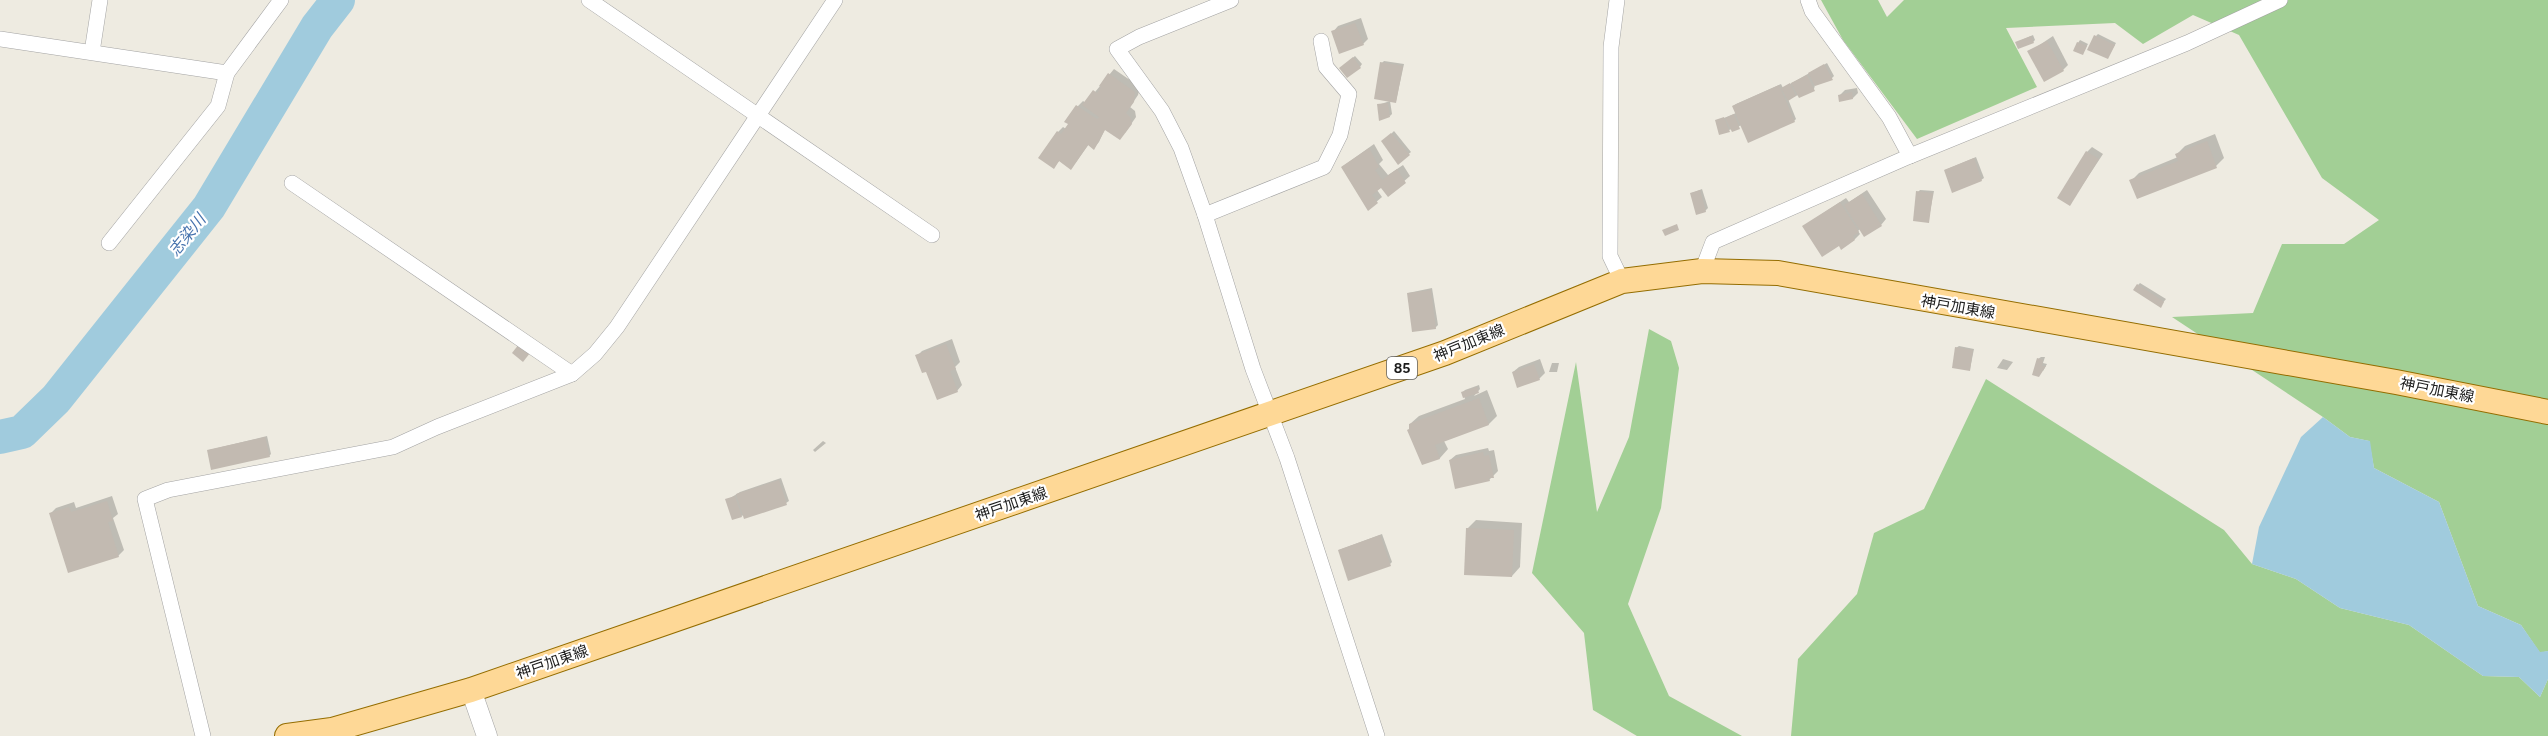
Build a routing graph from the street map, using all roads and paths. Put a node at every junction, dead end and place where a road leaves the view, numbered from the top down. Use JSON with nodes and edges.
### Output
{"nodes":[{"id":1,"x":100,"y":0,"type":"edge"},
{"id":2,"x":281,"y":0,"type":"edge"},
{"id":3,"x":589,"y":0,"type":"edge"},
{"id":4,"x":835,"y":0,"type":"edge"},
{"id":5,"x":1231,"y":0,"type":"edge"},
{"id":6,"x":1617,"y":0,"type":"edge"},
{"id":7,"x":1808,"y":0,"type":"edge"},
{"id":8,"x":2280,"y":0,"type":"edge"},
{"id":9,"x":0,"y":39,"type":"edge"},
{"id":10,"x":1321,"y":41,"type":"dead end"},
{"id":11,"x":92,"y":52,"type":"junction"},
{"id":12,"x":227,"y":73,"type":"junction"},
{"id":13,"x":757,"y":115,"type":"junction"},
{"id":14,"x":1910,"y":156,"type":"junction"},
{"id":15,"x":292,"y":183,"type":"dead end"},
{"id":16,"x":1205,"y":215,"type":"junction"},
{"id":17,"x":932,"y":235,"type":"dead end"},
{"id":18,"x":109,"y":243,"type":"dead end"},
{"id":19,"x":1702,"y":271,"type":"junction"},
{"id":20,"x":1622,"y":281,"type":"junction"},
{"id":21,"x":572,"y":374,"type":"junction"},
{"id":22,"x":2548,"y":412,"type":"edge"},
{"id":23,"x":1269,"y":414,"type":"junction"},
{"id":24,"x":471,"y":690,"type":"junction"},
{"id":25,"x":203,"y":736,"type":"edge"},
{"id":26,"x":287,"y":736,"type":"edge"},
{"id":27,"x":487,"y":736,"type":"edge"},
{"id":28,"x":1377,"y":736,"type":"edge"}],
"edges":[{"from":1,"to":11,"type":"street"},
{"from":2,"to":12,"type":"street"},
{"from":3,"to":13,"type":"street"},
{"from":4,"to":13,"type":"street"},
{"from":5,"to":16,"type":"street"},
{"from":6,"to":20,"type":"street"},
{"from":7,"to":14,"type":"street"},
{"from":8,"to":14,"type":"street"},
{"from":9,"to":11,"type":"street"},
{"from":10,"to":16,"type":"street"},
{"from":11,"to":12,"type":"street"},
{"from":12,"to":18,"type":"street"},
{"from":13,"to":17,"type":"street"},
{"from":13,"to":21,"type":"street"},
{"from":14,"to":19,"type":"street"},
{"from":15,"to":21,"type":"street"},
{"from":16,"to":23,"type":"street"},
{"from":19,"to":20,"type":"main road","name":"神戸加東線","number":"85"},
{"from":19,"to":22,"type":"main road","name":"神戸加東線","number":"85"},
{"from":20,"to":23,"type":"main road","name":"神戸加東線","number":"85"},
{"from":21,"to":25,"type":"street"},
{"from":23,"to":24,"type":"main road","name":"神戸加東線","number":"85"},
{"from":23,"to":28,"type":"street"},
{"from":24,"to":26,"type":"main road","name":"神戸加東線","number":"85"},
{"from":24,"to":27,"type":"street"}]}
